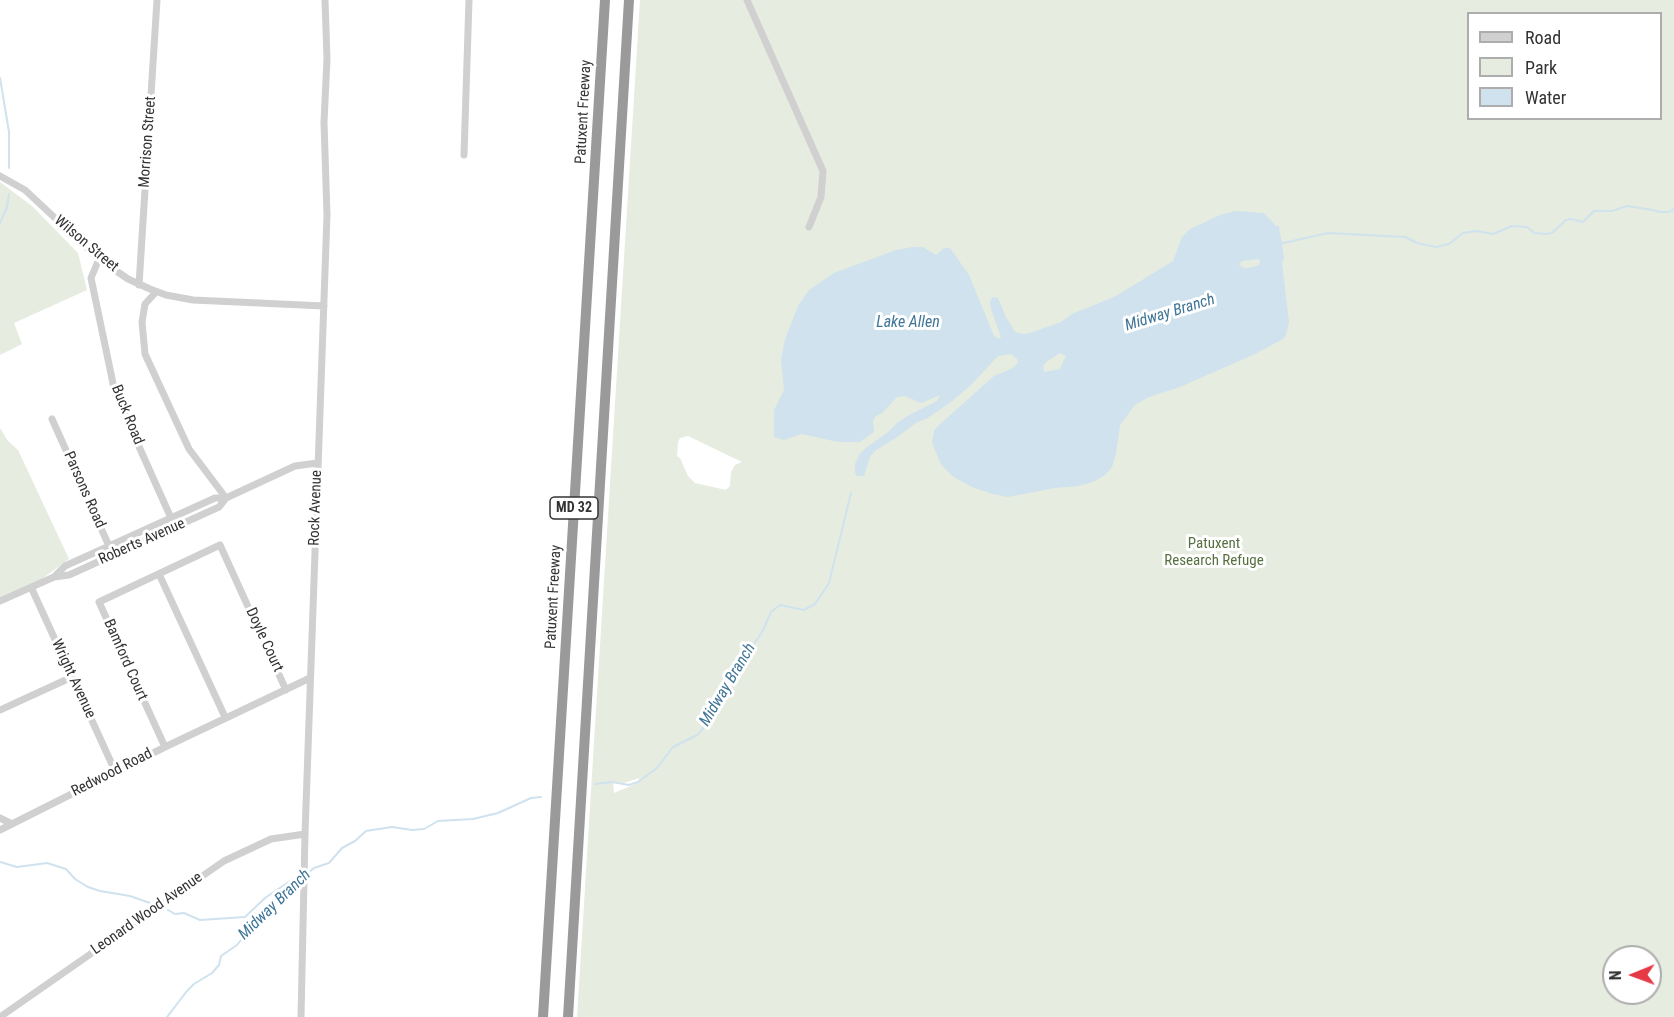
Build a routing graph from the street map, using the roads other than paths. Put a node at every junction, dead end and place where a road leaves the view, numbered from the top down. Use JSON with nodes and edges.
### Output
{"nodes":[{"id":1,"x":157,"y":0,"type":"edge"},
{"id":2,"x":325,"y":0,"type":"edge"},
{"id":3,"x":469,"y":0,"type":"edge"},
{"id":4,"x":606,"y":0,"type":"edge"},
{"id":5,"x":629,"y":0,"type":"edge"},
{"id":6,"x":747,"y":0,"type":"edge"},
{"id":7,"x":464,"y":155,"type":"dead end"},
{"id":8,"x":0,"y":176,"type":"edge"},
{"id":9,"x":809,"y":227,"type":"dead end"},
{"id":10,"x":99,"y":259,"type":"junction"},
{"id":11,"x":139,"y":285,"type":"junction"},
{"id":12,"x":156,"y":292,"type":"junction"},
{"id":13,"x":324,"y":306,"type":"junction"},
{"id":14,"x":51,"y":419,"type":"dead end"},
{"id":15,"x":318,"y":463,"type":"junction"},
{"id":16,"x":226,"y":498,"type":"junction"},
{"id":17,"x":171,"y":518,"type":"junction"},
{"id":18,"x":165,"y":531,"type":"junction"},
{"id":19,"x":109,"y":546,"type":"junction"},
{"id":20,"x":126,"y":549,"type":"junction"},
{"id":21,"x":159,"y":574,"type":"junction"},
{"id":22,"x":54,"y":577,"type":"junction"},
{"id":23,"x":31,"y":587,"type":"junction"},
{"id":24,"x":0,"y":601,"type":"edge"},
{"id":25,"x":72,"y":677,"type":"junction"},
{"id":26,"x":307,"y":680,"type":"junction"},
{"id":27,"x":286,"y":690,"type":"junction"},
{"id":28,"x":0,"y":710,"type":"edge"},
{"id":29,"x":225,"y":717,"type":"junction"},
{"id":30,"x":165,"y":747,"type":"junction"},
{"id":31,"x":115,"y":771,"type":"junction"},
{"id":32,"x":0,"y":818,"type":"edge"},
{"id":33,"x":12,"y":824,"type":"junction"},
{"id":34,"x":0,"y":830,"type":"edge"},
{"id":35,"x":305,"y":834,"type":"junction"},
{"id":36,"x":0,"y":1017,"type":"edge"},
{"id":37,"x":300,"y":1017,"type":"edge"},
{"id":38,"x":543,"y":1017,"type":"edge"},
{"id":39,"x":568,"y":1017,"type":"edge"}],
"edges":[{"from":1,"to":11,"type":"street","name":"Morrison Street"},
{"from":2,"to":13,"type":"street","name":"Rock Avenue"},
{"from":3,"to":7,"type":"street"},
{"from":4,"to":38,"type":"highway","name":"Patuxent Freeway","number":"MD 32"},
{"from":5,"to":39,"type":"highway","number":"MD 32"},
{"from":6,"to":9,"type":"street"},
{"from":8,"to":10,"type":"street","name":"Wilson Street"},
{"from":10,"to":11,"type":"street","name":"Wilson Street"},
{"from":10,"to":17,"type":"street","name":"Buck Road"},
{"from":11,"to":12,"type":"street","name":"Wilson Street"},
{"from":12,"to":13,"type":"street","name":"Wilson Street"},
{"from":12,"to":16,"type":"street"},
{"from":13,"to":15,"type":"street","name":"Rock Avenue"},
{"from":14,"to":19,"type":"street","name":"Parsons Road"},
{"from":15,"to":16,"type":"street","name":"Roberts Avenue"},
{"from":15,"to":26,"type":"street","name":"Rock Avenue"},
{"from":16,"to":17,"type":"street","name":"Roberts Avenue"},
{"from":16,"to":18,"type":"street","name":"Roberts Avenue"},
{"from":17,"to":18,"type":"street"},
{"from":17,"to":19,"type":"street","name":"Roberts Avenue"},
{"from":18,"to":20,"type":"street","name":"Roberts Avenue"},
{"from":19,"to":20,"type":"street","name":"Parsons Road"},
{"from":19,"to":22,"type":"street","name":"Roberts Avenue"},
{"from":20,"to":22,"type":"street","name":"Roberts Avenue"},
{"from":21,"to":27,"type":"street","name":"Doyle Court"},
{"from":21,"to":29,"type":"street"},
{"from":21,"to":30,"type":"street","name":"Bamford Court"},
{"from":22,"to":23,"type":"street","name":"Roberts Avenue"},
{"from":23,"to":24,"type":"street","name":"Roberts Avenue"},
{"from":23,"to":25,"type":"street","name":"Wright Avenue"},
{"from":25,"to":28,"type":"street"},
{"from":25,"to":31,"type":"street","name":"Wright Avenue"},
{"from":26,"to":27,"type":"street"},
{"from":26,"to":35,"type":"street","name":"Rock Avenue"},
{"from":27,"to":29,"type":"street","name":"Doyle Court"},
{"from":29,"to":30,"type":"street","name":"Redwood Road"},
{"from":30,"to":31,"type":"street","name":"Redwood Road"},
{"from":31,"to":33,"type":"street","name":"Redwood Road"},
{"from":32,"to":33,"type":"street"},
{"from":33,"to":34,"type":"street","name":"Redwood Road"},
{"from":35,"to":36,"type":"street","name":"Leonard Wood Avenue"},
{"from":35,"to":37,"type":"street","name":"Rock Avenue"}]}
